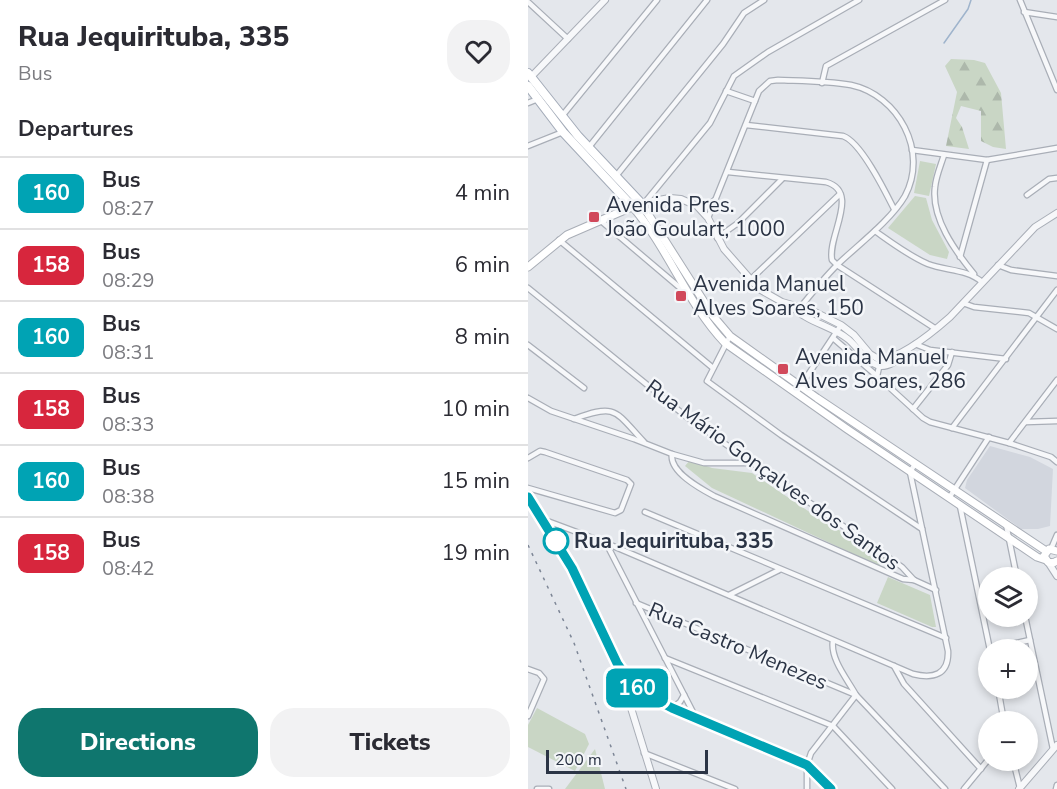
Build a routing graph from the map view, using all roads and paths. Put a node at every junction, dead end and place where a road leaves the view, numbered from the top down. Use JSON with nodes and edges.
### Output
{"nodes":[{"id":1,"x":657,"y":0,"type":"edge"},
{"id":2,"x":707,"y":0,"type":"edge"},
{"id":3,"x":764,"y":0,"type":"edge"},
{"id":4,"x":859,"y":0,"type":"edge"},
{"id":5,"x":945,"y":0,"type":"edge"},
{"id":6,"x":1020,"y":0,"type":"edge"},
{"id":7,"x":528,"y":2,"type":"edge"},
{"id":8,"x":600,"y":2,"type":"edge"},
{"id":9,"x":1024,"y":12,"type":"junction"},
{"id":10,"x":1057,"y":17,"type":"edge"},
{"id":11,"x":568,"y":39,"type":"junction"},
{"id":12,"x":530,"y":75,"type":"edge"},
{"id":13,"x":822,"y":83,"type":"junction"},
{"id":14,"x":528,"y":86,"type":"edge"},
{"id":15,"x":1057,"y":90,"type":"edge"},
{"id":16,"x":726,"y":91,"type":"junction"},
{"id":17,"x":538,"y":99,"type":"junction"},
{"id":18,"x":755,"y":101,"type":"junction"},
{"id":19,"x":528,"y":103,"type":"edge"},
{"id":20,"x":562,"y":116,"type":"junction"},
{"id":21,"x":746,"y":124,"type":"junction"},
{"id":22,"x":564,"y":132,"type":"junction"},
{"id":23,"x":528,"y":146,"type":"edge"},
{"id":24,"x":1057,"y":148,"type":"edge"},
{"id":25,"x":586,"y":150,"type":"junction"},
{"id":26,"x":912,"y":150,"type":"junction"},
{"id":27,"x":944,"y":155,"type":"junction"},
{"id":28,"x":987,"y":160,"type":"junction"},
{"id":29,"x":728,"y":172,"type":"junction"},
{"id":30,"x":615,"y":176,"type":"junction"},
{"id":31,"x":1057,"y":178,"type":"edge"},
{"id":32,"x":782,"y":179,"type":"junction"},
{"id":33,"x":840,"y":194,"type":"junction"},
{"id":34,"x":1027,"y":195,"type":"dead end"},
{"id":35,"x":718,"y":198,"type":"junction"},
{"id":36,"x":644,"y":202,"type":"junction"},
{"id":37,"x":632,"y":206,"type":"junction"},
{"id":38,"x":894,"y":209,"type":"junction"},
{"id":39,"x":702,"y":210,"type":"junction"},
{"id":40,"x":1057,"y":213,"type":"edge"},
{"id":41,"x":708,"y":218,"type":"junction"},
{"id":42,"x":600,"y":220,"type":"junction"},
{"id":43,"x":875,"y":231,"type":"junction"},
{"id":44,"x":717,"y":238,"type":"junction"},
{"id":45,"x":559,"y":240,"type":"junction"},
{"id":46,"x":960,"y":257,"type":"junction"},
{"id":47,"x":837,"y":265,"type":"junction"},
{"id":48,"x":998,"y":265,"type":"junction"},
{"id":49,"x":528,"y":267,"type":"edge"},
{"id":50,"x":974,"y":274,"type":"junction"},
{"id":51,"x":1057,"y":276,"type":"edge"},
{"id":52,"x":750,"y":280,"type":"junction"},
{"id":53,"x":982,"y":282,"type":"junction"},
{"id":54,"x":528,"y":288,"type":"edge"},
{"id":55,"x":1057,"y":290,"type":"edge"},
{"id":56,"x":691,"y":296,"type":"junction"},
{"id":57,"x":963,"y":303,"type":"junction"},
{"id":58,"x":799,"y":309,"type":"junction"},
{"id":59,"x":1036,"y":316,"type":"junction"},
{"id":60,"x":839,"y":328,"type":"junction"},
{"id":61,"x":936,"y":329,"type":"junction"},
{"id":62,"x":1057,"y":329,"type":"edge"},
{"id":63,"x":730,"y":336,"type":"junction"},
{"id":64,"x":833,"y":338,"type":"junction"},
{"id":65,"x":725,"y":343,"type":"junction"},
{"id":66,"x":918,"y":343,"type":"junction"},
{"id":67,"x":528,"y":345,"type":"edge"},
{"id":68,"x":952,"y":352,"type":"junction"},
{"id":69,"x":1006,"y":359,"type":"junction"},
{"id":70,"x":880,"y":363,"type":"junction"},
{"id":71,"x":713,"y":368,"type":"junction"},
{"id":72,"x":877,"y":376,"type":"junction"},
{"id":73,"x":1057,"y":380,"type":"edge"},
{"id":74,"x":800,"y":385,"type":"junction"},
{"id":75,"x":584,"y":388,"type":"dead end"},
{"id":76,"x":796,"y":393,"type":"junction"},
{"id":77,"x":528,"y":398,"type":"edge"},
{"id":78,"x":913,"y":409,"type":"junction"},
{"id":79,"x":574,"y":419,"type":"junction"},
{"id":80,"x":1057,"y":421,"type":"edge"},
{"id":81,"x":1026,"y":422,"type":"junction"},
{"id":82,"x":952,"y":428,"type":"junction"},
{"id":83,"x":989,"y":437,"type":"junction"},
{"id":84,"x":645,"y":443,"type":"junction"},
{"id":85,"x":1009,"y":443,"type":"junction"},
{"id":86,"x":672,"y":454,"type":"junction"},
{"id":87,"x":528,"y":458,"type":"edge"},
{"id":88,"x":1057,"y":462,"type":"edge"},
{"id":89,"x":749,"y":463,"type":"junction"},
{"id":90,"x":915,"y":464,"type":"junction"},
{"id":91,"x":910,"y":472,"type":"junction"},
{"id":92,"x":528,"y":488,"type":"edge"},
{"id":93,"x":954,"y":490,"type":"junction"},
{"id":94,"x":528,"y":497,"type":"edge"},
{"id":95,"x":949,"y":498,"type":"junction"},
{"id":96,"x":960,"y":506,"type":"junction"},
{"id":97,"x":645,"y":512,"type":"dead end"},
{"id":98,"x":542,"y":519,"type":"junction"},
{"id":99,"x":1006,"y":524,"type":"junction"},
{"id":100,"x":922,"y":529,"type":"junction"},
{"id":101,"x":1057,"y":535,"type":"edge"},
{"id":102,"x":1008,"y":537,"type":"junction"},
{"id":103,"x":606,"y":543,"type":"junction"},
{"id":104,"x":1053,"y":550,"type":"edge"},
{"id":105,"x":1053,"y":561,"type":"edge"},
{"id":106,"x":1015,"y":567,"type":"edge"},
{"id":107,"x":779,"y":570,"type":"junction"},
{"id":108,"x":1057,"y":577,"type":"edge"},
{"id":109,"x":914,"y":580,"type":"junction"},
{"id":110,"x":936,"y":590,"type":"junction"},
{"id":111,"x":729,"y":595,"type":"junction"},
{"id":112,"x":636,"y":603,"type":"junction"},
{"id":113,"x":946,"y":638,"type":"junction"},
{"id":114,"x":988,"y":639,"type":"edge"},
{"id":115,"x":833,"y":641,"type":"junction"},
{"id":116,"x":665,"y":658,"type":"junction"},
{"id":117,"x":617,"y":663,"type":"junction"},
{"id":118,"x":894,"y":666,"type":"junction"},
{"id":119,"x":528,"y":669,"type":"edge"},
{"id":120,"x":1038,"y":674,"type":"edge"},
{"id":121,"x":848,"y":681,"type":"junction"},
{"id":122,"x":630,"y":682,"type":"junction"},
{"id":123,"x":840,"y":690,"type":"junction"},
{"id":124,"x":624,"y":691,"type":"junction"},
{"id":125,"x":684,"y":695,"type":"junction"},
{"id":126,"x":856,"y":695,"type":"junction"},
{"id":127,"x":672,"y":708,"type":"junction"},
{"id":128,"x":528,"y":716,"type":"edge"},
{"id":129,"x":696,"y":718,"type":"junction"},
{"id":130,"x":833,"y":726,"type":"junction"},
{"id":131,"x":1055,"y":747,"type":"edge"},
{"id":132,"x":644,"y":753,"type":"junction"},
{"id":133,"x":807,"y":765,"type":"junction"},
{"id":134,"x":978,"y":766,"type":"edge"},
{"id":135,"x":979,"y":771,"type":"edge"},
{"id":136,"x":1016,"y":771,"type":"edge"},
{"id":137,"x":1020,"y":788,"type":"edge"},
{"id":138,"x":537,"y":789,"type":"edge"},
{"id":139,"x":549,"y":789,"type":"edge"},
{"id":140,"x":656,"y":789,"type":"edge"},
{"id":141,"x":735,"y":789,"type":"edge"},
{"id":142,"x":807,"y":789,"type":"edge"},
{"id":143,"x":831,"y":789,"type":"edge"},
{"id":144,"x":892,"y":789,"type":"edge"},
{"id":145,"x":945,"y":789,"type":"edge"},
{"id":146,"x":964,"y":789,"type":"edge"}],
"edges":[{"from":1,"to":20,"type":"street"},
{"from":2,"to":25,"type":"street"},
{"from":3,"to":30,"type":"street"},
{"from":4,"to":16,"type":"street"},
{"from":5,"to":13,"type":"street"},
{"from":6,"to":9,"type":"street"},
{"from":7,"to":11,"type":"street"},
{"from":8,"to":11,"type":"street"},
{"from":9,"to":10,"type":"street"},
{"from":9,"to":15,"type":"street"},
{"from":11,"to":12,"type":"street"},
{"from":12,"to":20,"type":"main road"},
{"from":13,"to":18,"type":"street"},
{"from":13,"to":26,"type":"street"},
{"from":14,"to":17,"type":"main road"},
{"from":16,"to":18,"type":"street"},
{"from":16,"to":36,"type":"street"},
{"from":17,"to":19,"type":"street"},
{"from":17,"to":22,"type":"main road"},
{"from":18,"to":21,"type":"street"},
{"from":20,"to":25,"type":"main road"},
{"from":21,"to":29,"type":"street"},
{"from":21,"to":38,"type":"street"},
{"from":22,"to":23,"type":"street"},
{"from":22,"to":25,"type":"main road"},
{"from":24,"to":28,"type":"street"},
{"from":25,"to":30,"type":"main road"},
{"from":25,"to":37,"type":"main road"},
{"from":26,"to":27,"type":"street"},
{"from":26,"to":38,"type":"street"},
{"from":27,"to":28,"type":"street"},
{"from":27,"to":46,"type":"street"},
{"from":28,"to":46,"type":"street"},
{"from":29,"to":32,"type":"street"},
{"from":29,"to":35,"type":"street"},
{"from":30,"to":36,"type":"main road"},
{"from":31,"to":34,"type":"street"},
{"from":32,"to":33,"type":"street"},
{"from":32,"to":44,"type":"street"},
{"from":33,"to":47,"type":"street"},
{"from":33,"to":52,"type":"street"},
{"from":35,"to":39,"type":"street"},
{"from":35,"to":41,"type":"street"},
{"from":36,"to":37,"type":"main road"},
{"from":36,"to":39,"type":"street"},
{"from":36,"to":63,"type":"main road"},
{"from":37,"to":42,"type":"main road"},
{"from":37,"to":56,"type":"main road"},
{"from":38,"to":43,"type":"street"},
{"from":39,"to":41,"type":"street"},
{"from":40,"to":48,"type":"street"},
{"from":41,"to":44,"type":"street"},
{"from":42,"to":45,"type":"main road"},
{"from":42,"to":56,"type":"street"},
{"from":43,"to":47,"type":"street"},
{"from":43,"to":50,"type":"street"},
{"from":44,"to":52,"type":"street"},
{"from":45,"to":49,"type":"main road"},
{"from":45,"to":71,"type":"street"},
{"from":46,"to":50,"type":"street"},
{"from":47,"to":58,"type":"street"},
{"from":47,"to":61,"type":"street"},
{"from":48,"to":51,"type":"street"},
{"from":48,"to":53,"type":"street"},
{"from":50,"to":53,"type":"street"},
{"from":52,"to":58,"type":"street"},
{"from":53,"to":57,"type":"street"},
{"from":54,"to":89,"type":"street","name":"Rua Mário Gonçalves dos Santos"},
{"from":55,"to":59,"type":"street"},
{"from":56,"to":65,"type":"main road"},
{"from":57,"to":59,"type":"street"},
{"from":57,"to":61,"type":"street"},
{"from":58,"to":60,"type":"street"},
{"from":59,"to":62,"type":"street"},
{"from":59,"to":69,"type":"street"},
{"from":60,"to":64,"type":"street"},
{"from":60,"to":70,"type":"street"},
{"from":61,"to":66,"type":"street"},
{"from":63,"to":65,"type":"street"},
{"from":63,"to":74,"type":"main road"},
{"from":64,"to":72,"type":"street"},
{"from":64,"to":74,"type":"street"},
{"from":65,"to":71,"type":"street"},
{"from":65,"to":76,"type":"main road"},
{"from":66,"to":68,"type":"street"},
{"from":66,"to":70,"type":"street"},
{"from":67,"to":75,"type":"street"},
{"from":68,"to":69,"type":"street"},
{"from":68,"to":78,"type":"street"},
{"from":69,"to":82,"type":"street"},
{"from":70,"to":72,"type":"street"},
{"from":71,"to":100,"type":"street"},
{"from":72,"to":78,"type":"street"},
{"from":73,"to":81,"type":"street"},
{"from":74,"to":76,"type":"street"},
{"from":74,"to":90,"type":"main road"},
{"from":76,"to":91,"type":"main road"},
{"from":77,"to":79,"type":"street"},
{"from":78,"to":82,"type":"street"},
{"from":79,"to":84,"type":"street"},
{"from":79,"to":84,"type":"street"},
{"from":80,"to":81,"type":"street"},
{"from":81,"to":85,"type":"street"},
{"from":82,"to":83,"type":"street"},
{"from":83,"to":85,"type":"street"},
{"from":83,"to":93,"type":"street"},
{"from":84,"to":86,"type":"street"},
{"from":85,"to":88,"type":"street"},
{"from":86,"to":89,"type":"street"},
{"from":86,"to":109,"type":"street"},
{"from":87,"to":92,"type":"street"},
{"from":89,"to":109,"type":"street","name":"Rua Mário Gonçalves dos Santos"},
{"from":90,"to":91,"type":"street"},
{"from":90,"to":93,"type":"main road"},
{"from":91,"to":95,"type":"main road"},
{"from":91,"to":100,"type":"street"},
{"from":93,"to":95,"type":"street"},
{"from":93,"to":99,"type":"main road"},
{"from":94,"to":98,"type":"street"},
{"from":95,"to":96,"type":"main road"},
{"from":96,"to":102,"type":"main road"},
{"from":96,"to":114,"type":"street"},
{"from":97,"to":107,"type":"street"},
{"from":98,"to":103,"type":"street"},
{"from":98,"to":117,"type":"street"},
{"from":99,"to":102,"type":"street"},
{"from":99,"to":104,"type":"main road"},
{"from":100,"to":110,"type":"street"},
{"from":101,"to":104,"type":"street"},
{"from":102,"to":105,"type":"main road"},
{"from":102,"to":106,"type":"street"},
{"from":103,"to":111,"type":"street"},
{"from":103,"to":112,"type":"street"},
{"from":104,"to":105,"type":"main road"},
{"from":105,"to":108,"type":"street"},
{"from":107,"to":111,"type":"street"},
{"from":107,"to":113,"type":"street"},
{"from":109,"to":110,"type":"street","name":"Rua Mário Gonçalves dos Santos"},
{"from":110,"to":113,"type":"street"},
{"from":111,"to":115,"type":"street"},
{"from":112,"to":116,"type":"street"},
{"from":112,"to":123,"type":"street","name":"Rua Castro Menezes"},
{"from":113,"to":118,"type":"street"},
{"from":115,"to":118,"type":"street"},
{"from":115,"to":121,"type":"street"},
{"from":116,"to":125,"type":"street"},
{"from":116,"to":130,"type":"street"},
{"from":117,"to":122,"type":"street"},
{"from":117,"to":124,"type":"street"},
{"from":118,"to":134,"type":"street"},
{"from":119,"to":128,"type":"street"},
{"from":120,"to":131,"type":"street"},
{"from":121,"to":123,"type":"street","name":"Rua Castro Menezes"},
{"from":121,"to":126,"type":"street"},
{"from":122,"to":124,"type":"street"},
{"from":122,"to":127,"type":"street"},
{"from":123,"to":126,"type":"street","name":"Rua Castro Menezes"},
{"from":124,"to":132,"type":"street"},
{"from":125,"to":127,"type":"street"},
{"from":125,"to":129,"type":"street"},
{"from":126,"to":130,"type":"street"},
{"from":126,"to":145,"type":"street"},
{"from":127,"to":129,"type":"street"},
{"from":129,"to":133,"type":"street"},
{"from":130,"to":133,"type":"street"},
{"from":130,"to":144,"type":"street"},
{"from":131,"to":137,"type":"street"},
{"from":132,"to":140,"type":"street"},
{"from":132,"to":141,"type":"street"},
{"from":133,"to":142,"type":"street"},
{"from":133,"to":143,"type":"street"},
{"from":135,"to":146,"type":"street"},
{"from":136,"to":137,"type":"street"},
{"from":138,"to":139,"type":"street"}]}
